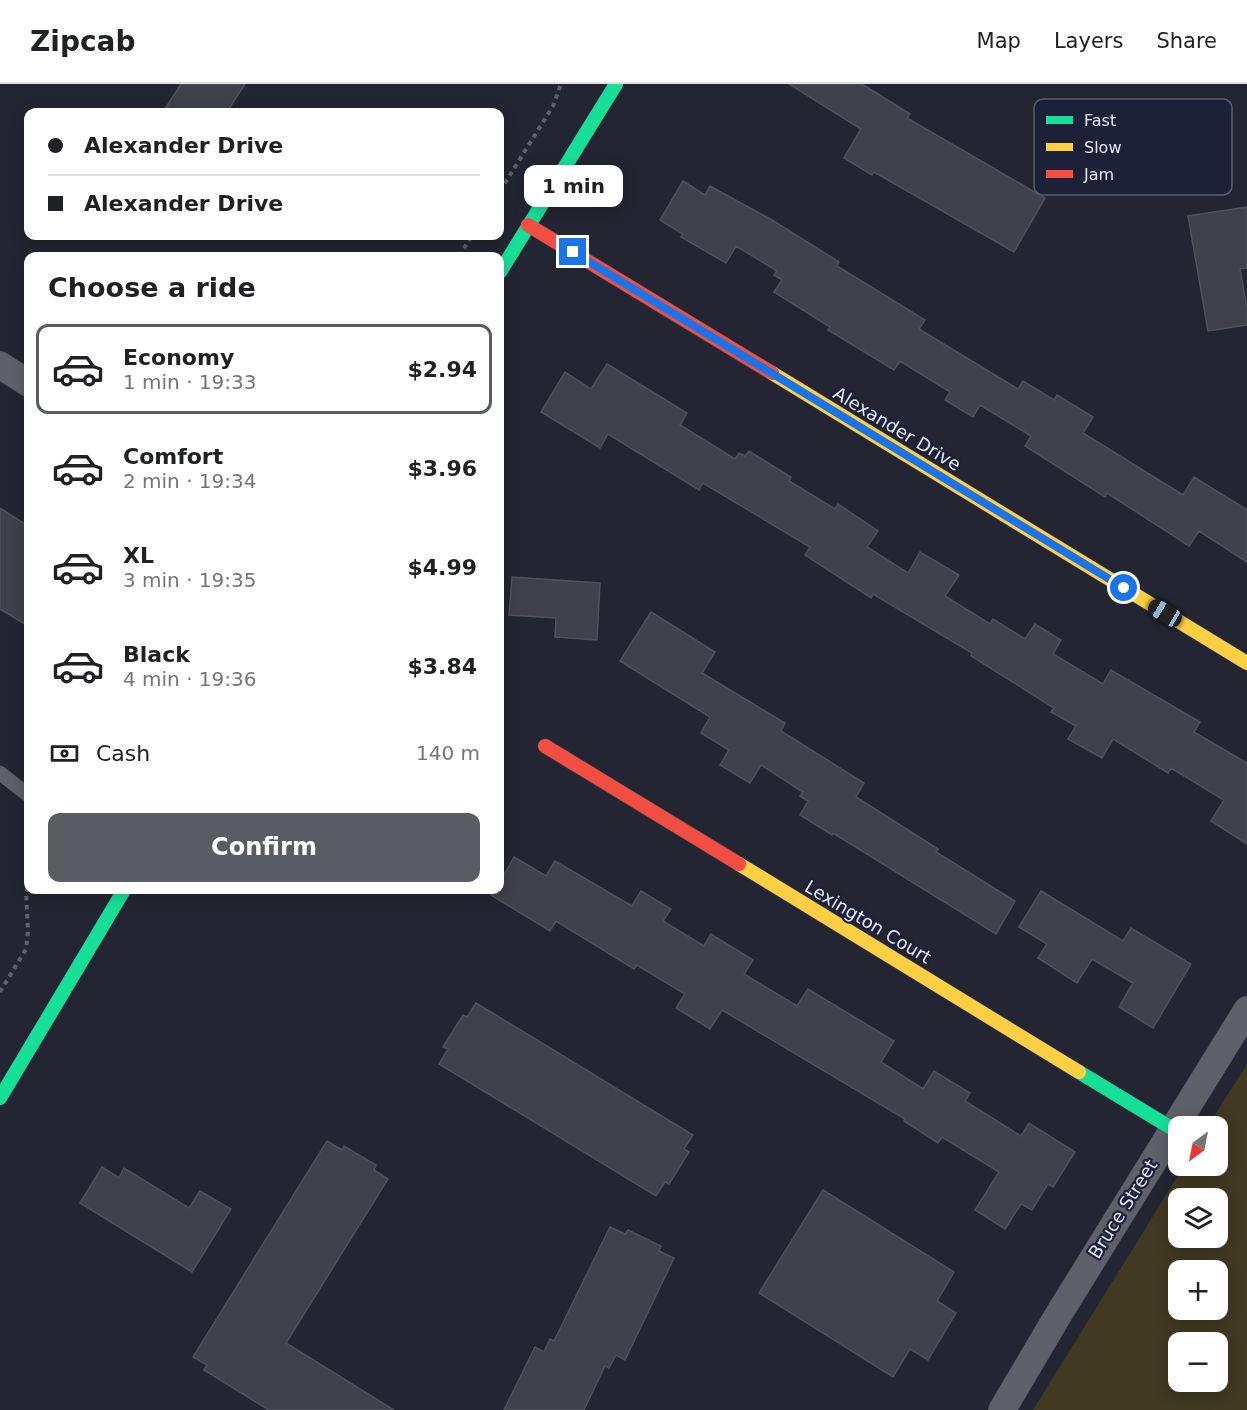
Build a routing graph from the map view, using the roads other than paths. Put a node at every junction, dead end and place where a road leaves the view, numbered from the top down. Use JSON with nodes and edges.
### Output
{"nodes":[{"id":1,"x":616,"y":84,"type":"edge"},
{"id":2,"x":528,"y":225,"type":"junction"},
{"id":3,"x":504,"y":265,"type":"edge"},
{"id":4,"x":0,"y":365,"type":"edge"},
{"id":5,"x":24,"y":380,"type":"edge"},
{"id":6,"x":1247,"y":663,"type":"edge"},
{"id":7,"x":545,"y":746,"type":"dead end"},
{"id":8,"x":0,"y":772,"type":"edge"},
{"id":9,"x":24,"y":792,"type":"edge"},
{"id":10,"x":122,"y":894,"type":"edge"},
{"id":11,"x":1247,"y":1010,"type":"edge"},
{"id":12,"x":0,"y":1098,"type":"edge"},
{"id":13,"x":1181,"y":1116,"type":"edge"},
{"id":14,"x":1168,"y":1126,"type":"edge"},
{"id":15,"x":1168,"y":1137,"type":"edge"},
{"id":16,"x":1002,"y":1410,"type":"edge"}],
"edges":[{"from":1,"to":2,"type":"street"},
{"from":2,"to":3,"type":"street"},
{"from":2,"to":6,"type":"street","name":"Alexander Drive"},
{"from":4,"to":5,"type":"street"},
{"from":7,"to":14,"type":"street","name":"Lexington Court"},
{"from":8,"to":9,"type":"lane"},
{"from":10,"to":12,"type":"street"},
{"from":11,"to":13,"type":"street","name":"Bruce Street"},
{"from":15,"to":16,"type":"street","name":"Bruce Street"}]}
